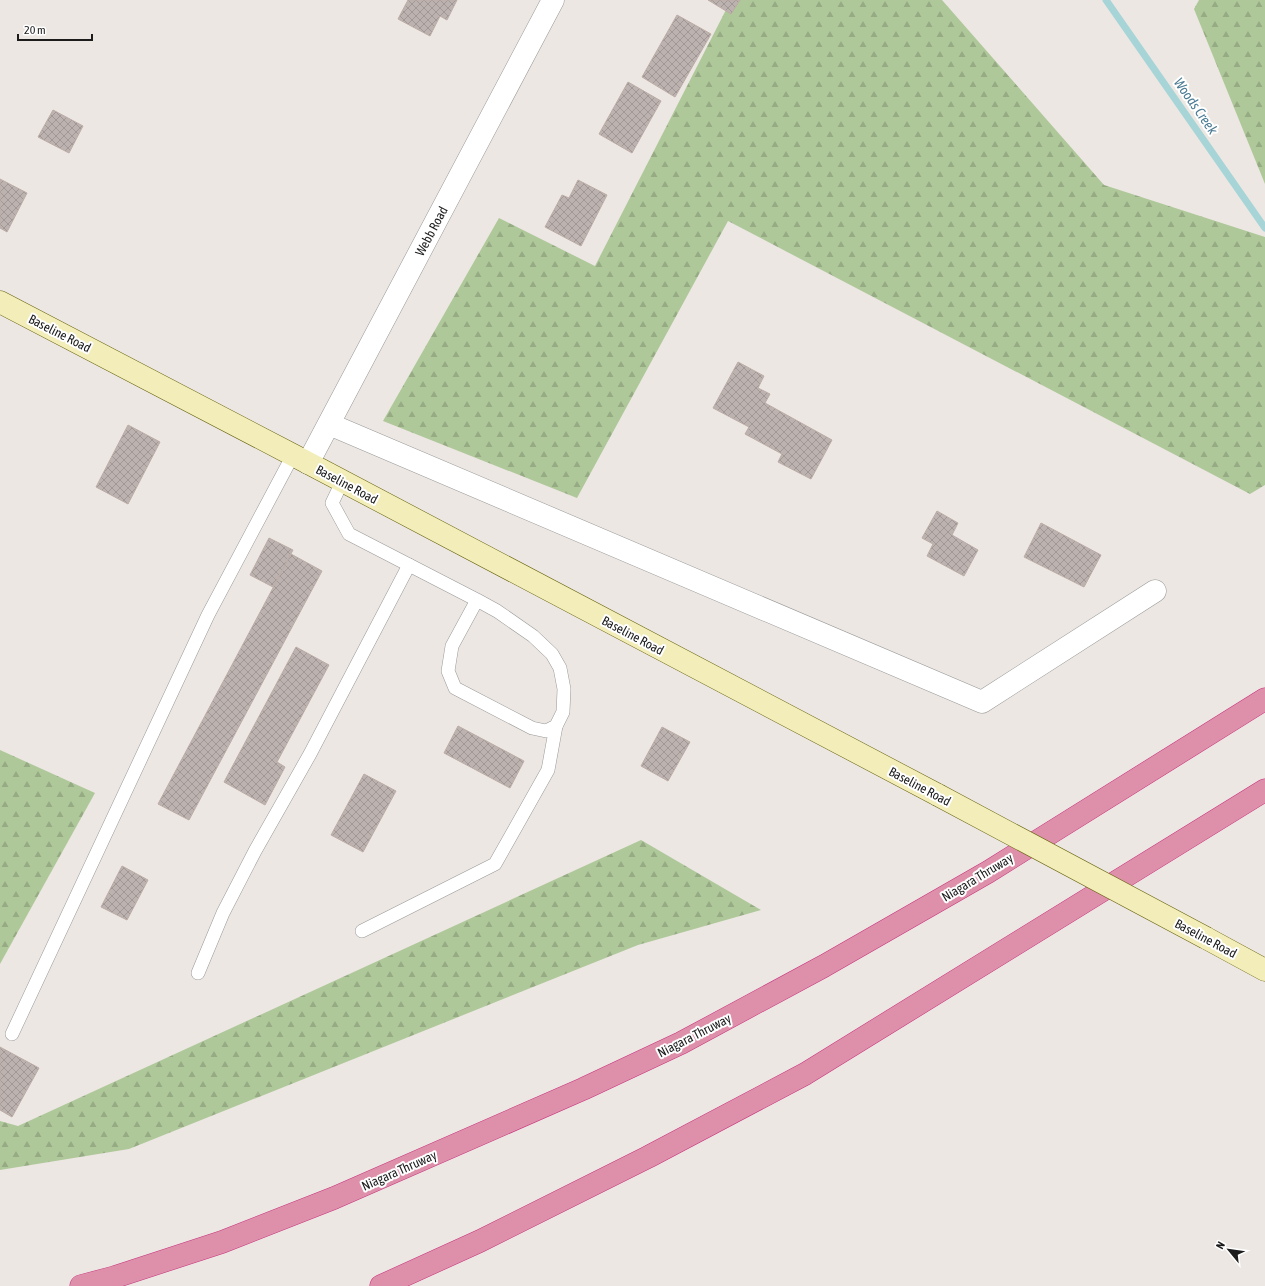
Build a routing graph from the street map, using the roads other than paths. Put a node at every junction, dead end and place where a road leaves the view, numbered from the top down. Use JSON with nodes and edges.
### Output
{"nodes":[{"id":1,"x":553,"y":0,"type":"edge"},
{"id":2,"x":0,"y":302,"type":"edge"},
{"id":3,"x":329,"y":424,"type":"junction"},
{"id":4,"x":300,"y":459,"type":"junction"},
{"id":5,"x":342,"y":482,"type":"junction"},
{"id":6,"x":409,"y":565,"type":"junction"},
{"id":7,"x":1155,"y":591,"type":"dead end"},
{"id":8,"x":478,"y":600,"type":"junction"},
{"id":9,"x":1265,"y":699,"type":"edge"},
{"id":10,"x":556,"y":726,"type":"junction"},
{"id":11,"x":1265,"y":790,"type":"edge"},
{"id":12,"x":362,"y":931,"type":"dead end"},
{"id":13,"x":1265,"y":970,"type":"edge"},
{"id":14,"x":198,"y":973,"type":"dead end"},
{"id":15,"x":12,"y":1034,"type":"dead end"},
{"id":16,"x":81,"y":1286,"type":"edge"},
{"id":17,"x":381,"y":1286,"type":"edge"}],
"edges":[{"from":1,"to":3,"type":"street","name":"Webb Road"},
{"from":2,"to":4,"type":"street","name":"Baseline Road"},
{"from":3,"to":4,"type":"street","name":"Webb Road"},
{"from":3,"to":7,"type":"street"},
{"from":4,"to":5,"type":"street","name":"Baseline Road"},
{"from":4,"to":15,"type":"lane"},
{"from":5,"to":6,"type":"lane"},
{"from":5,"to":13,"type":"street","name":"Baseline Road","bridge":true},
{"from":6,"to":8,"type":"lane"},
{"from":6,"to":14,"type":"lane"},
{"from":8,"to":10,"type":"lane"},
{"from":8,"to":10,"type":"lane"},
{"from":9,"to":16,"type":"highway","name":"Niagara Thruway"},
{"from":10,"to":12,"type":"lane"},
{"from":11,"to":17,"type":"highway"}]}
